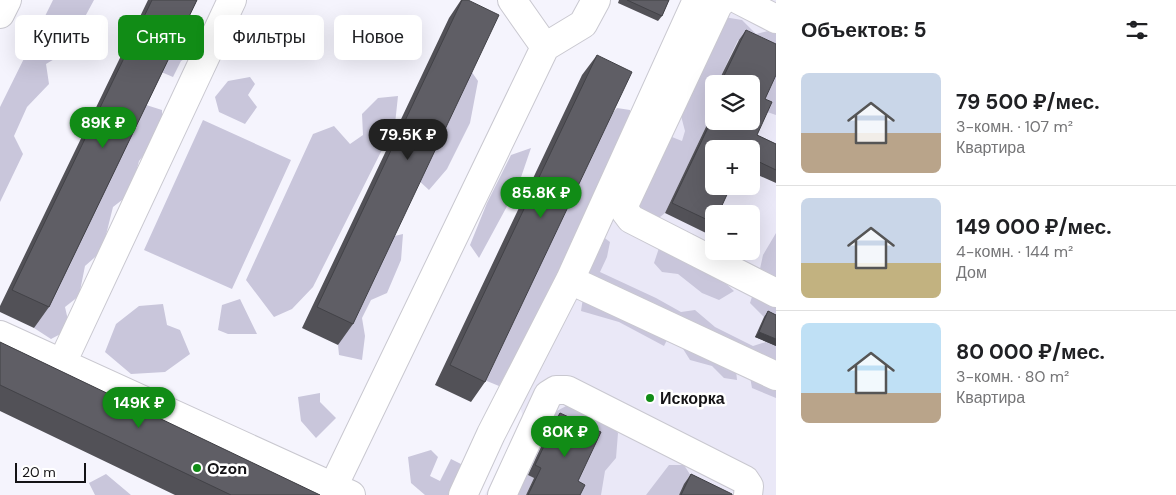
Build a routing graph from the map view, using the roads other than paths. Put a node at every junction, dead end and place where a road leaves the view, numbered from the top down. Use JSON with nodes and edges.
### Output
{"nodes":[{"id":1,"x":7,"y":0,"type":"edge"},
{"id":2,"x":232,"y":0,"type":"edge"},
{"id":3,"x":512,"y":0,"type":"edge"},
{"id":4,"x":596,"y":0,"type":"edge"},
{"id":5,"x":717,"y":1,"type":"edge"},
{"id":6,"x":0,"y":14,"type":"edge"},
{"id":7,"x":776,"y":19,"type":"edge"},
{"id":8,"x":545,"y":47,"type":"junction"},
{"id":9,"x":570,"y":280,"type":"junction"},
{"id":10,"x":776,"y":293,"type":"edge"},
{"id":11,"x":0,"y":335,"type":"edge"},
{"id":12,"x":62,"y":363,"type":"junction"},
{"id":13,"x":776,"y":376,"type":"edge"},
{"id":14,"x":342,"y":491,"type":"edge"},
{"id":15,"x":463,"y":495,"type":"edge"},
{"id":16,"x":502,"y":495,"type":"edge"},
{"id":17,"x":748,"y":495,"type":"edge"}],
"edges":[{"from":1,"to":6,"type":"street"},
{"from":2,"to":12,"type":"street"},
{"from":3,"to":8,"type":"street"},
{"from":4,"to":8,"type":"street"},
{"from":5,"to":7,"type":"street"},
{"from":5,"to":9,"type":"street"},
{"from":5,"to":10,"type":"street"},
{"from":8,"to":14,"type":"street"},
{"from":9,"to":13,"type":"street"},
{"from":9,"to":15,"type":"street"},
{"from":11,"to":12,"type":"street"},
{"from":12,"to":14,"type":"street"},
{"from":16,"to":17,"type":"street"}]}
